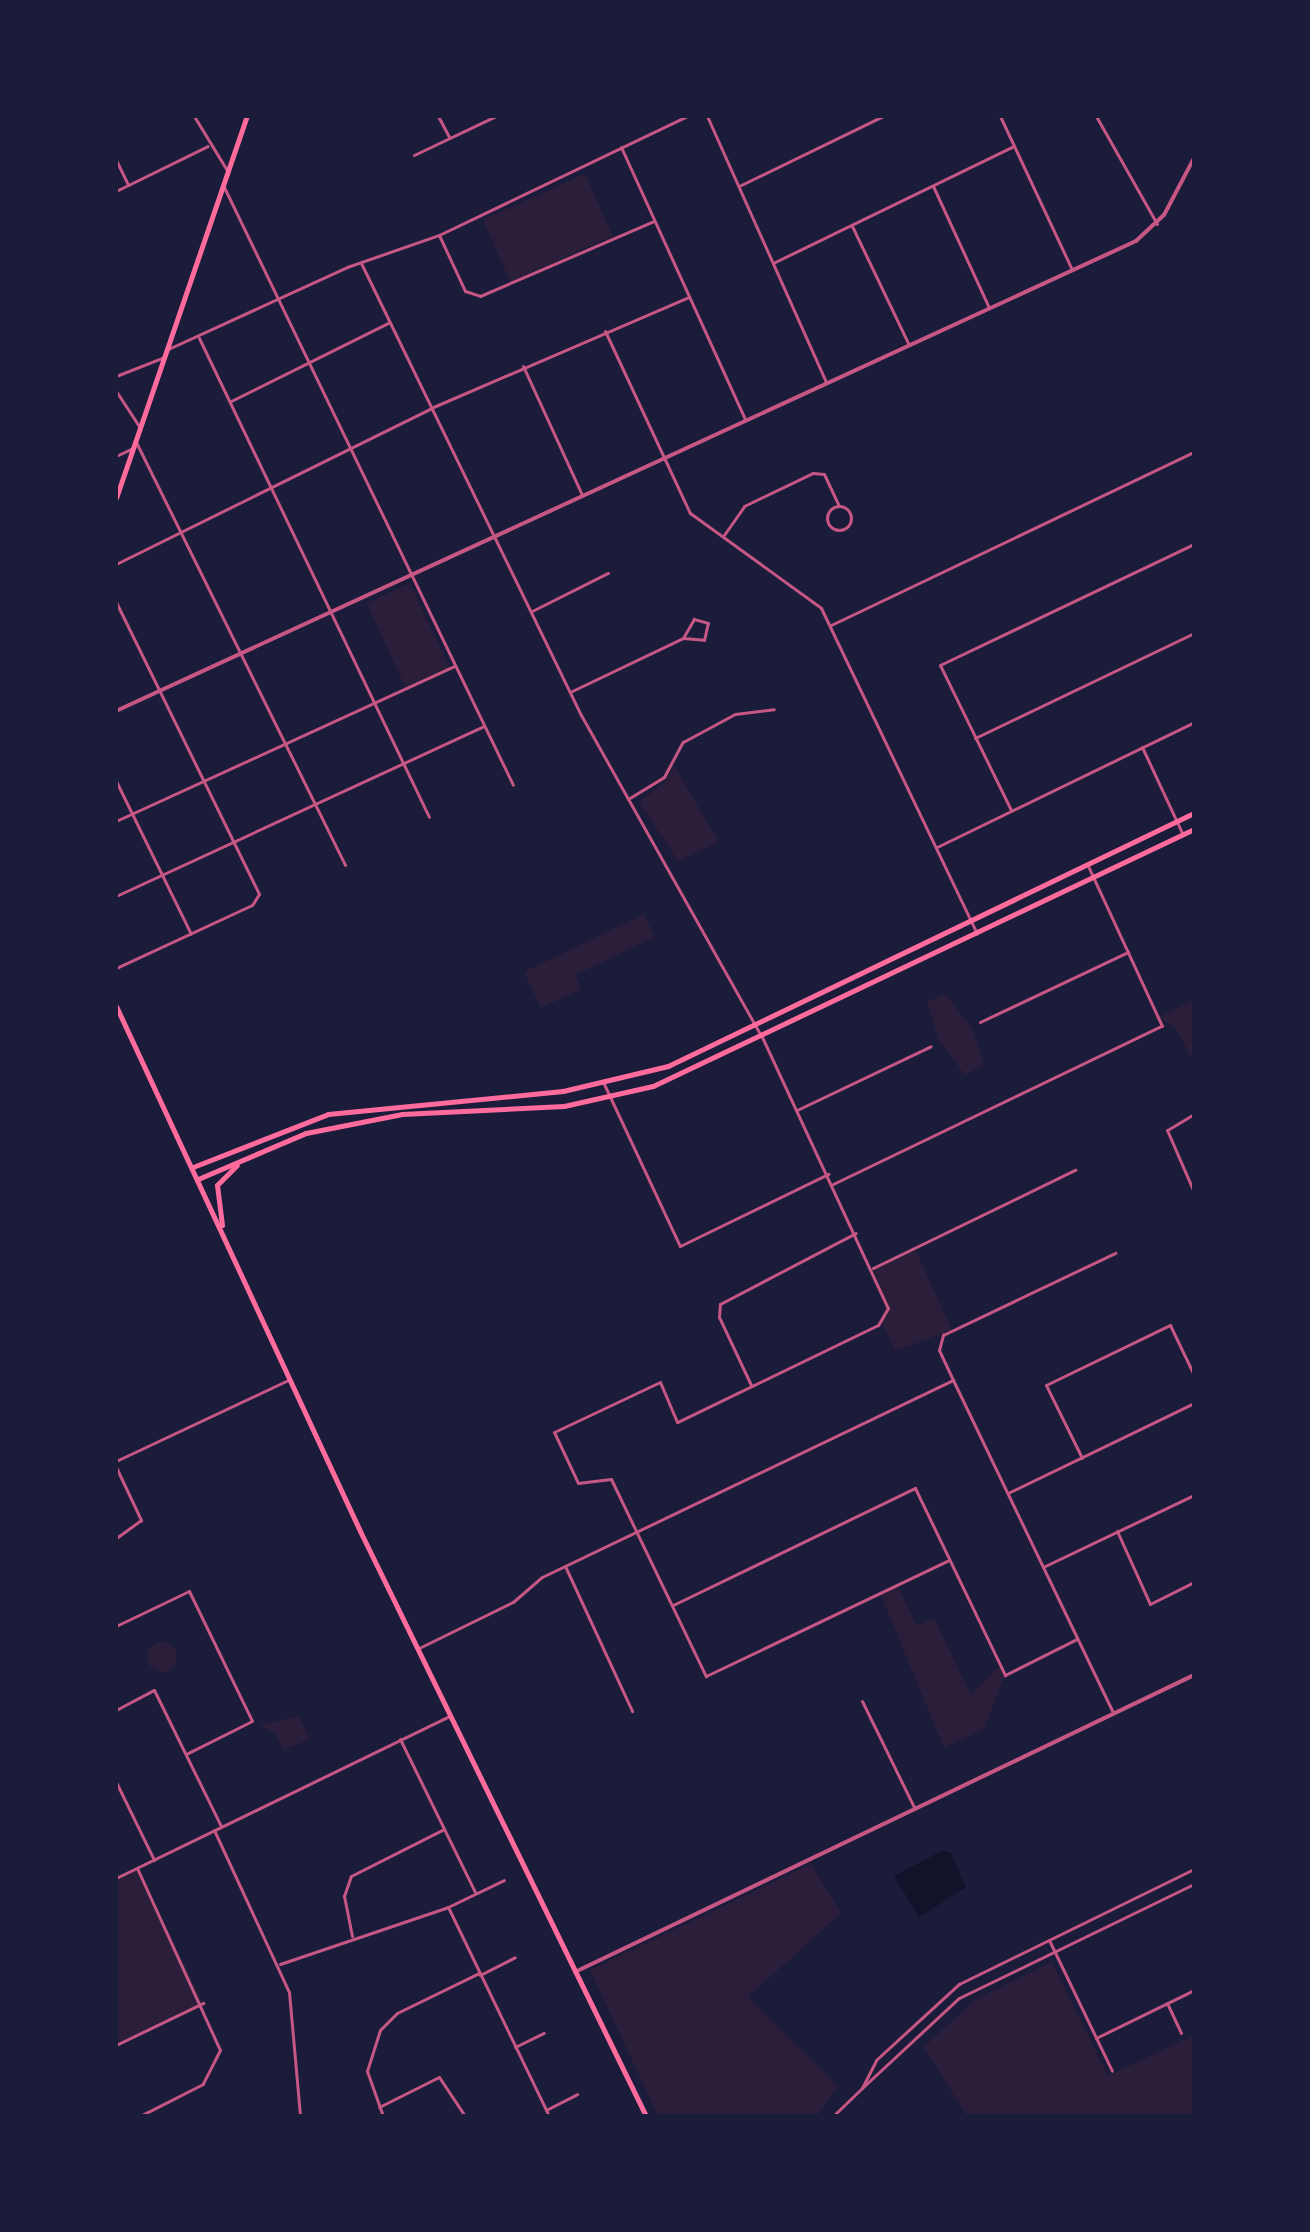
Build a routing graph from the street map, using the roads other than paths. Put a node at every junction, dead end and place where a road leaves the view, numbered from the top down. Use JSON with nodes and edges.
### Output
{"nodes":[{"id":1,"x":194,"y":116,"type":"edge"},
{"id":2,"x":247,"y":116,"type":"edge"},
{"id":3,"x":438,"y":116,"type":"edge"},
{"id":4,"x":496,"y":116,"type":"edge"},
{"id":5,"x":687,"y":116,"type":"edge"},
{"id":6,"x":707,"y":116,"type":"edge"},
{"id":7,"x":883,"y":116,"type":"edge"},
{"id":8,"x":1000,"y":116,"type":"edge"},
{"id":9,"x":1096,"y":116,"type":"edge"},
{"id":10,"x":450,"y":138,"type":"junction"},
{"id":11,"x":208,"y":146,"type":"junction"},
{"id":12,"x":1014,"y":146,"type":"junction"},
{"id":13,"x":621,"y":147,"type":"junction"},
{"id":14,"x":414,"y":155,"type":"dead end"},
{"id":15,"x":1194,"y":158,"type":"edge"},
{"id":16,"x":116,"y":160,"type":"edge"},
{"id":17,"x":228,"y":172,"type":"junction"},
{"id":18,"x":128,"y":185,"type":"junction"},
{"id":19,"x":223,"y":185,"type":"junction"},
{"id":20,"x":739,"y":186,"type":"junction"},
{"id":21,"x":933,"y":186,"type":"junction"},
{"id":22,"x":116,"y":191,"type":"edge"},
{"id":23,"x":654,"y":221,"type":"junction"},
{"id":24,"x":1157,"y":224,"type":"junction"},
{"id":25,"x":852,"y":226,"type":"junction"},
{"id":26,"x":439,"y":235,"type":"junction"},
{"id":27,"x":361,"y":263,"type":"junction"},
{"id":28,"x":773,"y":263,"type":"junction"},
{"id":29,"x":1072,"y":270,"type":"junction"},
{"id":30,"x":689,"y":297,"type":"junction"},
{"id":31,"x":280,"y":298,"type":"junction"},
{"id":32,"x":989,"y":308,"type":"junction"},
{"id":33,"x":388,"y":323,"type":"junction"},
{"id":34,"x":605,"y":331,"type":"junction"},
{"id":35,"x":199,"y":338,"type":"junction"},
{"id":36,"x":909,"y":345,"type":"junction"},
{"id":37,"x":165,"y":350,"type":"junction"},
{"id":38,"x":162,"y":358,"type":"junction"},
{"id":39,"x":311,"y":362,"type":"junction"},
{"id":40,"x":523,"y":366,"type":"junction"},
{"id":41,"x":116,"y":376,"type":"edge"},
{"id":42,"x":826,"y":382,"type":"junction"},
{"id":43,"x":116,"y":391,"type":"edge"},
{"id":44,"x":230,"y":402,"type":"junction"},
{"id":45,"x":431,"y":408,"type":"junction"},
{"id":46,"x":745,"y":419,"type":"junction"},
{"id":47,"x":139,"y":426,"type":"junction"},
{"id":48,"x":135,"y":440,"type":"junction"},
{"id":49,"x":133,"y":448,"type":"junction"},
{"id":50,"x":353,"y":449,"type":"junction"},
{"id":51,"x":1194,"y":452,"type":"edge"},
{"id":52,"x":116,"y":456,"type":"edge"},
{"id":53,"x":664,"y":458,"type":"junction"},
{"id":54,"x":272,"y":489,"type":"junction"},
{"id":55,"x":582,"y":495,"type":"junction"},
{"id":56,"x":116,"y":498,"type":"edge"},
{"id":57,"x":839,"y":506,"type":"junction"},
{"id":58,"x":183,"y":532,"type":"junction"},
{"id":59,"x":724,"y":535,"type":"junction"},
{"id":60,"x":496,"y":536,"type":"junction"},
{"id":61,"x":1194,"y":544,"type":"edge"},
{"id":62,"x":116,"y":564,"type":"edge"},
{"id":63,"x":608,"y":573,"type":"dead end"},
{"id":64,"x":412,"y":574,"type":"junction"},
{"id":65,"x":116,"y":602,"type":"edge"},
{"id":66,"x":331,"y":611,"type":"junction"},
{"id":67,"x":532,"y":611,"type":"junction"},
{"id":68,"x":831,"y":625,"type":"junction"},
{"id":69,"x":1194,"y":633,"type":"edge"},
{"id":70,"x":683,"y":638,"type":"junction"},
{"id":71,"x":242,"y":651,"type":"junction"},
{"id":72,"x":455,"y":666,"type":"junction"},
{"id":73,"x":159,"y":691,"type":"junction"},
{"id":74,"x":570,"y":692,"type":"junction"},
{"id":75,"x":375,"y":703,"type":"junction"},
{"id":76,"x":774,"y":709,"type":"dead end"},
{"id":77,"x":116,"y":711,"type":"edge"},
{"id":78,"x":1194,"y":722,"type":"edge"},
{"id":79,"x":484,"y":726,"type":"junction"},
{"id":80,"x":975,"y":738,"type":"junction"},
{"id":81,"x":286,"y":743,"type":"junction"},
{"id":82,"x":1142,"y":747,"type":"junction"},
{"id":83,"x":403,"y":763,"type":"junction"},
{"id":84,"x":116,"y":781,"type":"edge"},
{"id":85,"x":204,"y":781,"type":"junction"},
{"id":86,"x":513,"y":785,"type":"dead end"},
{"id":87,"x":628,"y":799,"type":"junction"},
{"id":88,"x":316,"y":804,"type":"junction"},
{"id":89,"x":1011,"y":810,"type":"junction"},
{"id":90,"x":132,"y":813,"type":"junction"},
{"id":91,"x":1194,"y":813,"type":"edge"},
{"id":92,"x":429,"y":817,"type":"dead end"},
{"id":93,"x":116,"y":821,"type":"edge"},
{"id":94,"x":1177,"y":821,"type":"junction"},
{"id":95,"x":1194,"y":829,"type":"edge"},
{"id":96,"x":1183,"y":835,"type":"junction"},
{"id":97,"x":234,"y":842,"type":"junction"},
{"id":98,"x":937,"y":847,"type":"junction"},
{"id":99,"x":1087,"y":864,"type":"junction"},
{"id":100,"x":345,"y":865,"type":"dead end"},
{"id":101,"x":162,"y":875,"type":"junction"},
{"id":102,"x":1094,"y":878,"type":"junction"},
{"id":103,"x":116,"y":896,"type":"edge"},
{"id":104,"x":971,"y":920,"type":"junction"},
{"id":105,"x":977,"y":933,"type":"junction"},
{"id":106,"x":191,"y":934,"type":"junction"},
{"id":107,"x":1128,"y":952,"type":"junction"},
{"id":108,"x":116,"y":968,"type":"edge"},
{"id":109,"x":116,"y":1006,"type":"edge"},
{"id":110,"x":980,"y":1022,"type":"dead end"},
{"id":111,"x":755,"y":1025,"type":"junction"},
{"id":112,"x":762,"y":1037,"type":"junction"},
{"id":113,"x":931,"y":1046,"type":"dead end"},
{"id":114,"x":604,"y":1084,"type":"junction"},
{"id":115,"x":611,"y":1099,"type":"junction"},
{"id":116,"x":797,"y":1110,"type":"junction"},
{"id":117,"x":1194,"y":1114,"type":"edge"},
{"id":118,"x":248,"y":1158,"type":"junction"},
{"id":119,"x":193,"y":1167,"type":"junction"},
{"id":120,"x":1075,"y":1170,"type":"dead end"},
{"id":121,"x":828,"y":1174,"type":"junction"},
{"id":122,"x":198,"y":1179,"type":"junction"},
{"id":123,"x":833,"y":1184,"type":"junction"},
{"id":124,"x":1194,"y":1192,"type":"edge"},
{"id":125,"x":856,"y":1233,"type":"junction"},
{"id":126,"x":226,"y":1239,"type":"junction"},
{"id":127,"x":1115,"y":1253,"type":"dead end"},
{"id":128,"x":873,"y":1268,"type":"junction"},
{"id":129,"x":1194,"y":1375,"type":"edge"},
{"id":130,"x":290,"y":1379,"type":"junction"},
{"id":131,"x":953,"y":1380,"type":"junction"},
{"id":132,"x":751,"y":1385,"type":"junction"},
{"id":133,"x":1194,"y":1403,"type":"edge"},
{"id":134,"x":1082,"y":1458,"type":"junction"},
{"id":135,"x":116,"y":1461,"type":"edge"},
{"id":136,"x":116,"y":1467,"type":"edge"},
{"id":137,"x":1008,"y":1493,"type":"junction"},
{"id":138,"x":1194,"y":1495,"type":"edge"},
{"id":139,"x":637,"y":1531,"type":"junction"},
{"id":140,"x":1117,"y":1531,"type":"junction"},
{"id":141,"x":116,"y":1538,"type":"edge"},
{"id":142,"x":949,"y":1560,"type":"junction"},
{"id":143,"x":565,"y":1566,"type":"junction"},
{"id":144,"x":1043,"y":1567,"type":"junction"},
{"id":145,"x":1194,"y":1582,"type":"edge"},
{"id":146,"x":673,"y":1605,"type":"junction"},
{"id":147,"x":116,"y":1626,"type":"edge"},
{"id":148,"x":1077,"y":1639,"type":"junction"},
{"id":149,"x":417,"y":1649,"type":"junction"},
{"id":150,"x":1194,"y":1675,"type":"edge"},
{"id":151,"x":862,"y":1701,"type":"dead end"},
{"id":152,"x":116,"y":1710,"type":"edge"},
{"id":153,"x":632,"y":1711,"type":"dead end"},
{"id":154,"x":1113,"y":1713,"type":"junction"},
{"id":155,"x":450,"y":1716,"type":"junction"},
{"id":156,"x":400,"y":1739,"type":"junction"},
{"id":157,"x":186,"y":1754,"type":"junction"},
{"id":158,"x":116,"y":1782,"type":"edge"},
{"id":159,"x":915,"y":1809,"type":"junction"},
{"id":160,"x":221,"y":1826,"type":"junction"},
{"id":161,"x":444,"y":1829,"type":"junction"},
{"id":162,"x":214,"y":1830,"type":"junction"},
{"id":163,"x":154,"y":1860,"type":"junction"},
{"id":164,"x":137,"y":1868,"type":"junction"},
{"id":165,"x":1193,"y":1871,"type":"edge"},
{"id":166,"x":116,"y":1878,"type":"edge"},
{"id":167,"x":504,"y":1880,"type":"dead end"},
{"id":168,"x":1194,"y":1884,"type":"edge"},
{"id":169,"x":475,"y":1892,"type":"junction"},
{"id":170,"x":448,"y":1907,"type":"junction"},
{"id":171,"x":352,"y":1936,"type":"junction"},
{"id":172,"x":1049,"y":1940,"type":"junction"},
{"id":173,"x":1055,"y":1953,"type":"junction"},
{"id":174,"x":515,"y":1957,"type":"dead end"},
{"id":175,"x":280,"y":1964,"type":"junction"},
{"id":176,"x":575,"y":1972,"type":"junction"},
{"id":177,"x":479,"y":1974,"type":"junction"},
{"id":178,"x":1194,"y":1990,"type":"edge"},
{"id":179,"x":203,"y":2003,"type":"junction"},
{"id":180,"x":1167,"y":2003,"type":"junction"},
{"id":181,"x":544,"y":2033,"type":"dead end"},
{"id":182,"x":1181,"y":2033,"type":"dead end"},
{"id":183,"x":1096,"y":2038,"type":"junction"},
{"id":184,"x":116,"y":2045,"type":"edge"},
{"id":185,"x":515,"y":2047,"type":"junction"},
{"id":186,"x":1112,"y":2071,"type":"dead end"},
{"id":187,"x":862,"y":2088,"type":"junction"},
{"id":188,"x":577,"y":2094,"type":"dead end"},
{"id":189,"x":379,"y":2107,"type":"junction"},
{"id":190,"x":546,"y":2110,"type":"junction"},
{"id":191,"x":140,"y":2116,"type":"edge"},
{"id":192,"x":300,"y":2116,"type":"edge"},
{"id":193,"x":383,"y":2116,"type":"edge"},
{"id":194,"x":465,"y":2116,"type":"edge"},
{"id":195,"x":549,"y":2116,"type":"edge"},
{"id":196,"x":646,"y":2116,"type":"edge"},
{"id":197,"x":833,"y":2116,"type":"edge"}],
"edges":[{"from":1,"to":11,"type":"street"},
{"from":2,"to":17,"type":"main road"},
{"from":3,"to":10,"type":"street"},
{"from":4,"to":10,"type":"street"},
{"from":5,"to":13,"type":"street"},
{"from":6,"to":20,"type":"street"},
{"from":7,"to":20,"type":"street"},
{"from":8,"to":12,"type":"street"},
{"from":9,"to":24,"type":"street"},
{"from":10,"to":14,"type":"street"},
{"from":11,"to":17,"type":"street"},
{"from":11,"to":18,"type":"street"},
{"from":12,"to":21,"type":"street"},
{"from":12,"to":29,"type":"street"},
{"from":13,"to":23,"type":"street"},
{"from":13,"to":26,"type":"street"},
{"from":15,"to":24,"type":"street"},
{"from":16,"to":18,"type":"street"},
{"from":17,"to":19,"type":"main road"},
{"from":18,"to":22,"type":"street"},
{"from":19,"to":31,"type":"street"},
{"from":19,"to":37,"type":"main road"},
{"from":20,"to":28,"type":"street"},
{"from":21,"to":25,"type":"street"},
{"from":21,"to":32,"type":"street"},
{"from":23,"to":26,"type":"street"},
{"from":23,"to":30,"type":"street"},
{"from":24,"to":29,"type":"street"},
{"from":25,"to":28,"type":"street"},
{"from":25,"to":36,"type":"street"},
{"from":26,"to":27,"type":"street"},
{"from":27,"to":31,"type":"street"},
{"from":27,"to":33,"type":"street"},
{"from":28,"to":42,"type":"street"},
{"from":29,"to":32,"type":"street"},
{"from":30,"to":34,"type":"street"},
{"from":30,"to":46,"type":"street"},
{"from":31,"to":35,"type":"street"},
{"from":31,"to":39,"type":"street"},
{"from":32,"to":36,"type":"street"},
{"from":33,"to":39,"type":"street"},
{"from":33,"to":45,"type":"street"},
{"from":34,"to":40,"type":"street"},
{"from":34,"to":53,"type":"street"},
{"from":35,"to":37,"type":"street"},
{"from":35,"to":44,"type":"street"},
{"from":36,"to":42,"type":"street"},
{"from":37,"to":38,"type":"main road"},
{"from":38,"to":41,"type":"street"},
{"from":38,"to":47,"type":"main road"},
{"from":39,"to":44,"type":"street"},
{"from":39,"to":50,"type":"street"},
{"from":40,"to":45,"type":"street"},
{"from":40,"to":55,"type":"street"},
{"from":42,"to":46,"type":"street"},
{"from":43,"to":47,"type":"street"},
{"from":44,"to":54,"type":"street"},
{"from":45,"to":50,"type":"street"},
{"from":45,"to":60,"type":"street"},
{"from":46,"to":53,"type":"street"},
{"from":47,"to":48,"type":"main road"},
{"from":48,"to":49,"type":"main road"},
{"from":48,"to":58,"type":"street"},
{"from":49,"to":52,"type":"street"},
{"from":49,"to":56,"type":"main road"},
{"from":50,"to":54,"type":"street"},
{"from":50,"to":64,"type":"street"},
{"from":51,"to":68,"type":"street"},
{"from":53,"to":55,"type":"street"},
{"from":53,"to":59,"type":"street"},
{"from":54,"to":58,"type":"street"},
{"from":54,"to":66,"type":"street"},
{"from":55,"to":60,"type":"street"},
{"from":57,"to":57,"type":"street"},
{"from":57,"to":59,"type":"street"},
{"from":58,"to":62,"type":"street"},
{"from":58,"to":71,"type":"street"},
{"from":59,"to":68,"type":"street"},
{"from":60,"to":64,"type":"street"},
{"from":60,"to":67,"type":"street"},
{"from":61,"to":80,"type":"street"},
{"from":63,"to":67,"type":"street"},
{"from":64,"to":66,"type":"street"},
{"from":64,"to":72,"type":"street"},
{"from":65,"to":73,"type":"street"},
{"from":66,"to":71,"type":"street"},
{"from":66,"to":75,"type":"street"},
{"from":67,"to":74,"type":"street"},
{"from":68,"to":98,"type":"street"},
{"from":69,"to":80,"type":"street"},
{"from":70,"to":70,"type":"street"},
{"from":70,"to":74,"type":"street"},
{"from":71,"to":73,"type":"street"},
{"from":71,"to":81,"type":"street"},
{"from":72,"to":75,"type":"street"},
{"from":72,"to":79,"type":"street"},
{"from":73,"to":77,"type":"street"},
{"from":73,"to":85,"type":"street"},
{"from":74,"to":87,"type":"street"},
{"from":75,"to":81,"type":"street"},
{"from":75,"to":83,"type":"street"},
{"from":76,"to":87,"type":"street"},
{"from":78,"to":82,"type":"street"},
{"from":79,"to":83,"type":"street"},
{"from":79,"to":86,"type":"street"},
{"from":80,"to":89,"type":"street"},
{"from":81,"to":85,"type":"street"},
{"from":81,"to":88,"type":"street"},
{"from":82,"to":89,"type":"street"},
{"from":82,"to":94,"type":"street"},
{"from":83,"to":88,"type":"street"},
{"from":83,"to":92,"type":"street"},
{"from":84,"to":90,"type":"street"},
{"from":85,"to":90,"type":"street"},
{"from":85,"to":97,"type":"street"},
{"from":87,"to":111,"type":"street"},
{"from":88,"to":97,"type":"street"},
{"from":88,"to":100,"type":"street"},
{"from":89,"to":98,"type":"street"},
{"from":90,"to":93,"type":"street"},
{"from":90,"to":101,"type":"street"},
{"from":91,"to":94,"type":"main road"},
{"from":94,"to":96,"type":"street"},
{"from":94,"to":99,"type":"main road"},
{"from":95,"to":96,"type":"main road"},
{"from":96,"to":102,"type":"main road"},
{"from":97,"to":101,"type":"street"},
{"from":97,"to":106,"type":"street"},
{"from":98,"to":104,"type":"street"},
{"from":99,"to":102,"type":"street"},
{"from":99,"to":104,"type":"main road"},
{"from":101,"to":103,"type":"street"},
{"from":101,"to":106,"type":"street"},
{"from":102,"to":105,"type":"main road"},
{"from":102,"to":107,"type":"street"},
{"from":104,"to":105,"type":"street"},
{"from":104,"to":111,"type":"main road"},
{"from":105,"to":112,"type":"main road"},
{"from":106,"to":108,"type":"street"},
{"from":107,"to":110,"type":"street"},
{"from":107,"to":123,"type":"street"},
{"from":109,"to":119,"type":"main road"},
{"from":111,"to":112,"type":"street"},
{"from":111,"to":114,"type":"main road"},
{"from":112,"to":115,"type":"main road"},
{"from":112,"to":116,"type":"street"},
{"from":113,"to":116,"type":"street"},
{"from":114,"to":115,"type":"street"},
{"from":114,"to":119,"type":"main road"},
{"from":115,"to":118,"type":"main road"},
{"from":115,"to":121,"type":"street"},
{"from":116,"to":121,"type":"street"},
{"from":117,"to":124,"type":"street"},
{"from":118,"to":122,"type":"main road"},
{"from":118,"to":126,"type":"main road"},
{"from":119,"to":122,"type":"main road"},
{"from":120,"to":128,"type":"street"},
{"from":121,"to":123,"type":"street"},
{"from":122,"to":126,"type":"main road"},
{"from":123,"to":125,"type":"street"},
{"from":125,"to":128,"type":"street"},
{"from":125,"to":132,"type":"street"},
{"from":126,"to":130,"type":"main road"},
{"from":127,"to":131,"type":"street"},
{"from":128,"to":132,"type":"street"},
{"from":129,"to":134,"type":"street"},
{"from":130,"to":135,"type":"street"},
{"from":130,"to":149,"type":"main road"},
{"from":131,"to":137,"type":"street"},
{"from":131,"to":139,"type":"street"},
{"from":132,"to":139,"type":"street"},
{"from":133,"to":134,"type":"street"},
{"from":134,"to":137,"type":"street"},
{"from":136,"to":141,"type":"street"},
{"from":137,"to":144,"type":"street"},
{"from":138,"to":140,"type":"street"},
{"from":139,"to":143,"type":"street"},
{"from":139,"to":146,"type":"street"},
{"from":140,"to":144,"type":"street"},
{"from":140,"to":145,"type":"street"},
{"from":142,"to":146,"type":"street"},
{"from":142,"to":146,"type":"street"},
{"from":142,"to":148,"type":"street"},
{"from":143,"to":149,"type":"street"},
{"from":143,"to":153,"type":"street"},
{"from":144,"to":148,"type":"street"},
{"from":147,"to":157,"type":"street"},
{"from":148,"to":154,"type":"street"},
{"from":149,"to":155,"type":"main road"},
{"from":150,"to":154,"type":"street"},
{"from":151,"to":159,"type":"street"},
{"from":152,"to":157,"type":"street"},
{"from":154,"to":159,"type":"street"},
{"from":155,"to":156,"type":"street"},
{"from":155,"to":176,"type":"main road"},
{"from":156,"to":160,"type":"street"},
{"from":156,"to":161,"type":"street"},
{"from":157,"to":160,"type":"street"},
{"from":158,"to":163,"type":"street"},
{"from":159,"to":176,"type":"street"},
{"from":160,"to":162,"type":"street"},
{"from":161,"to":169,"type":"street"},
{"from":161,"to":171,"type":"street"},
{"from":162,"to":163,"type":"street"},
{"from":162,"to":175,"type":"street"},
{"from":163,"to":164,"type":"street"},
{"from":164,"to":166,"type":"street"},
{"from":164,"to":179,"type":"street"},
{"from":165,"to":172,"type":"street"},
{"from":167,"to":169,"type":"street"},
{"from":168,"to":173,"type":"street"},
{"from":169,"to":170,"type":"street"},
{"from":170,"to":171,"type":"street"},
{"from":170,"to":177,"type":"street"},
{"from":171,"to":175,"type":"street"},
{"from":172,"to":173,"type":"street"},
{"from":172,"to":187,"type":"street"},
{"from":173,"to":183,"type":"street"},
{"from":173,"to":187,"type":"street"},
{"from":174,"to":177,"type":"street"},
{"from":175,"to":192,"type":"street"},
{"from":176,"to":196,"type":"main road"},
{"from":177,"to":185,"type":"street"},
{"from":177,"to":189,"type":"street"},
{"from":178,"to":180,"type":"street"},
{"from":179,"to":184,"type":"street"},
{"from":179,"to":191,"type":"street"},
{"from":180,"to":182,"type":"street"},
{"from":180,"to":183,"type":"street"},
{"from":181,"to":185,"type":"street"},
{"from":183,"to":186,"type":"street"},
{"from":185,"to":190,"type":"street"},
{"from":187,"to":197,"type":"street"},
{"from":188,"to":190,"type":"street"},
{"from":189,"to":193,"type":"street"},
{"from":189,"to":194,"type":"street"},
{"from":190,"to":195,"type":"street"}]}
